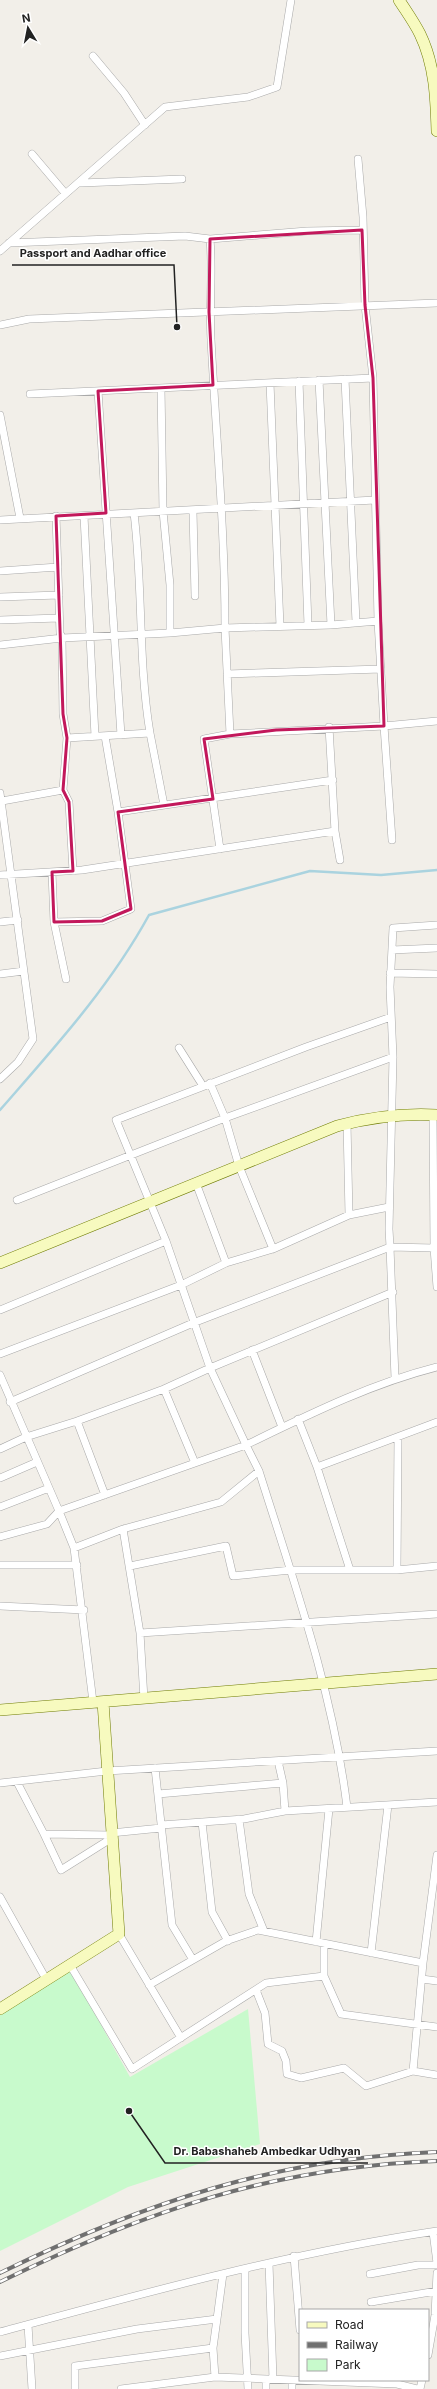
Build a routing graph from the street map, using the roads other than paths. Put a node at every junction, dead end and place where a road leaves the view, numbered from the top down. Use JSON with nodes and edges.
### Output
{"nodes":[{"id":1,"x":291,"y":0,"type":"edge"},
{"id":2,"x":399,"y":0,"type":"edge"},
{"id":3,"x":406,"y":0,"type":"edge"},
{"id":4,"x":93,"y":56,"type":"dead end"},
{"id":5,"x":437,"y":65,"type":"edge"},
{"id":6,"x":145,"y":125,"type":"junction"},
{"id":7,"x":437,"y":131,"type":"edge"},
{"id":8,"x":32,"y":154,"type":"dead end"},
{"id":9,"x":358,"y":159,"type":"dead end"},
{"id":10,"x":182,"y":179,"type":"dead end"},
{"id":11,"x":81,"y":182,"type":"junction"},
{"id":12,"x":65,"y":193,"type":"junction"},
{"id":13,"x":362,"y":230,"type":"junction"},
{"id":14,"x":210,"y":239,"type":"junction"},
{"id":15,"x":9,"y":243,"type":"junction"},
{"id":16,"x":0,"y":251,"type":"edge"},
{"id":17,"x":437,"y":303,"type":"edge"},
{"id":18,"x":365,"y":305,"type":"junction"},
{"id":19,"x":209,"y":312,"type":"junction"},
{"id":20,"x":0,"y":325,"type":"edge"},
{"id":21,"x":373,"y":378,"type":"junction"},
{"id":22,"x":345,"y":379,"type":"junction"},
{"id":23,"x":319,"y":380,"type":"junction"},
{"id":24,"x":299,"y":381,"type":"junction"},
{"id":25,"x":270,"y":383,"type":"junction"},
{"id":26,"x":213,"y":385,"type":"junction"},
{"id":27,"x":161,"y":388,"type":"junction"},
{"id":28,"x":98,"y":391,"type":"junction"},
{"id":29,"x":30,"y":394,"type":"dead end"},
{"id":30,"x":0,"y":415,"type":"edge"},
{"id":31,"x":375,"y":500,"type":"junction"},
{"id":32,"x":352,"y":502,"type":"junction"},
{"id":33,"x":303,"y":504,"type":"junction"},
{"id":34,"x":326,"y":504,"type":"junction"},
{"id":35,"x":275,"y":506,"type":"junction"},
{"id":36,"x":222,"y":510,"type":"junction"},
{"id":37,"x":164,"y":511,"type":"junction"},
{"id":38,"x":193,"y":511,"type":"junction"},
{"id":39,"x":134,"y":512,"type":"junction"},
{"id":40,"x":106,"y":513,"type":"junction"},
{"id":41,"x":56,"y":516,"type":"junction"},
{"id":42,"x":84,"y":516,"type":"junction"},
{"id":43,"x":20,"y":518,"type":"junction"},
{"id":44,"x":0,"y":520,"type":"edge"},
{"id":45,"x":58,"y":568,"type":"junction"},
{"id":46,"x":0,"y":571,"type":"edge"},
{"id":47,"x":59,"y":595,"type":"junction"},
{"id":48,"x":195,"y":596,"type":"dead end"},
{"id":49,"x":0,"y":597,"type":"edge"},
{"id":50,"x":59,"y":618,"type":"junction"},
{"id":51,"x":0,"y":620,"type":"edge"},
{"id":52,"x":378,"y":621,"type":"junction"},
{"id":53,"x":356,"y":622,"type":"junction"},
{"id":54,"x":308,"y":625,"type":"junction"},
{"id":55,"x":331,"y":625,"type":"junction"},
{"id":56,"x":280,"y":626,"type":"junction"},
{"id":57,"x":225,"y":628,"type":"junction"},
{"id":58,"x":170,"y":633,"type":"junction"},
{"id":59,"x":140,"y":634,"type":"junction"},
{"id":60,"x":115,"y":635,"type":"junction"},
{"id":61,"x":89,"y":636,"type":"junction"},
{"id":62,"x":62,"y":638,"type":"junction"},
{"id":63,"x":0,"y":645,"type":"edge"},
{"id":64,"x":381,"y":669,"type":"junction"},
{"id":65,"x":227,"y":674,"type":"junction"},
{"id":66,"x":437,"y":721,"type":"edge"},
{"id":67,"x":384,"y":726,"type":"junction"},
{"id":68,"x":329,"y":727,"type":"junction"},
{"id":69,"x":150,"y":733,"type":"junction"},
{"id":70,"x":230,"y":734,"type":"junction"},
{"id":71,"x":121,"y":735,"type":"junction"},
{"id":72,"x":95,"y":736,"type":"junction"},
{"id":73,"x":104,"y":736,"type":"junction"},
{"id":74,"x":67,"y":738,"type":"junction"},
{"id":75,"x":333,"y":780,"type":"junction"},
{"id":76,"x":63,"y":790,"type":"junction"},
{"id":77,"x":0,"y":792,"type":"edge"},
{"id":78,"x":214,"y":799,"type":"junction"},
{"id":79,"x":2,"y":801,"type":"junction"},
{"id":80,"x":164,"y":805,"type":"junction"},
{"id":81,"x":118,"y":812,"type":"junction"},
{"id":82,"x":335,"y":831,"type":"junction"},
{"id":83,"x":392,"y":840,"type":"dead end"},
{"id":84,"x":220,"y":849,"type":"junction"},
{"id":85,"x":340,"y":860,"type":"dead end"},
{"id":86,"x":124,"y":864,"type":"junction"},
{"id":87,"x":73,"y":871,"type":"junction"},
{"id":88,"x":52,"y":872,"type":"junction"},
{"id":89,"x":12,"y":873,"type":"junction"},
{"id":90,"x":0,"y":875,"type":"edge"},
{"id":91,"x":18,"y":920,"type":"junction"},
{"id":92,"x":0,"y":922,"type":"edge"},
{"id":93,"x":54,"y":922,"type":"junction"},
{"id":94,"x":437,"y":925,"type":"edge"},
{"id":95,"x":437,"y":948,"type":"edge"},
{"id":96,"x":392,"y":950,"type":"junction"},
{"id":97,"x":24,"y":971,"type":"junction"},
{"id":98,"x":390,"y":973,"type":"junction"},
{"id":99,"x":0,"y":974,"type":"edge"},
{"id":100,"x":437,"y":974,"type":"edge"},
{"id":101,"x":66,"y":979,"type":"dead end"},
{"id":102,"x":391,"y":1017,"type":"junction"},
{"id":103,"x":179,"y":1048,"type":"dead end"},
{"id":104,"x":393,"y":1057,"type":"junction"},
{"id":105,"x":2,"y":1076,"type":"edge"},
{"id":106,"x":210,"y":1083,"type":"junction"},
{"id":107,"x":203,"y":1086,"type":"junction"},
{"id":108,"x":390,"y":1115,"type":"junction"},
{"id":109,"x":435,"y":1115,"type":"edge"},
{"id":110,"x":225,"y":1118,"type":"junction"},
{"id":111,"x":347,"y":1123,"type":"junction"},
{"id":112,"x":131,"y":1156,"type":"junction"},
{"id":113,"x":239,"y":1166,"type":"junction"},
{"id":114,"x":196,"y":1183,"type":"junction"},
{"id":115,"x":17,"y":1200,"type":"dead end"},
{"id":116,"x":149,"y":1203,"type":"junction"},
{"id":117,"x":389,"y":1207,"type":"junction"},
{"id":118,"x":349,"y":1215,"type":"junction"},
{"id":119,"x":166,"y":1241,"type":"junction"},
{"id":120,"x":390,"y":1247,"type":"junction"},
{"id":121,"x":434,"y":1248,"type":"junction"},
{"id":122,"x":273,"y":1249,"type":"junction"},
{"id":123,"x":0,"y":1263,"type":"edge"},
{"id":124,"x":226,"y":1263,"type":"junction"},
{"id":125,"x":182,"y":1285,"type":"junction"},
{"id":126,"x":437,"y":1287,"type":"edge"},
{"id":127,"x":393,"y":1292,"type":"junction"},
{"id":128,"x":0,"y":1310,"type":"edge"},
{"id":129,"x":193,"y":1324,"type":"junction"},
{"id":130,"x":252,"y":1350,"type":"junction"},
{"id":131,"x":0,"y":1354,"type":"edge"},
{"id":132,"x":437,"y":1367,"type":"edge"},
{"id":133,"x":210,"y":1368,"type":"junction"},
{"id":134,"x":0,"y":1375,"type":"edge"},
{"id":135,"x":395,"y":1378,"type":"junction"},
{"id":136,"x":164,"y":1389,"type":"junction"},
{"id":137,"x":10,"y":1402,"type":"junction"},
{"id":138,"x":298,"y":1419,"type":"junction"},
{"id":139,"x":77,"y":1421,"type":"junction"},
{"id":140,"x":437,"y":1422,"type":"edge"},
{"id":141,"x":282,"y":1427,"type":"junction"},
{"id":142,"x":398,"y":1437,"type":"junction"},
{"id":143,"x":26,"y":1438,"type":"junction"},
{"id":144,"x":246,"y":1445,"type":"junction"},
{"id":145,"x":0,"y":1449,"type":"edge"},
{"id":146,"x":37,"y":1462,"type":"junction"},
{"id":147,"x":195,"y":1463,"type":"junction"},
{"id":148,"x":316,"y":1467,"type":"junction"},
{"id":149,"x":259,"y":1471,"type":"junction"},
{"id":150,"x":0,"y":1478,"type":"edge"},
{"id":151,"x":49,"y":1488,"type":"junction"},
{"id":152,"x":105,"y":1495,"type":"junction"},
{"id":153,"x":0,"y":1507,"type":"edge"},
{"id":154,"x":59,"y":1511,"type":"junction"},
{"id":155,"x":123,"y":1529,"type":"junction"},
{"id":156,"x":0,"y":1537,"type":"edge"},
{"id":157,"x":74,"y":1548,"type":"junction"},
{"id":158,"x":0,"y":1565,"type":"edge"},
{"id":159,"x":77,"y":1565,"type":"junction"},
{"id":160,"x":130,"y":1566,"type":"junction"},
{"id":161,"x":437,"y":1566,"type":"edge"},
{"id":162,"x":291,"y":1570,"type":"junction"},
{"id":163,"x":350,"y":1570,"type":"junction"},
{"id":164,"x":397,"y":1570,"type":"junction"},
{"id":165,"x":0,"y":1606,"type":"edge"},
{"id":166,"x":84,"y":1610,"type":"junction"},
{"id":167,"x":437,"y":1614,"type":"edge"},
{"id":168,"x":306,"y":1624,"type":"junction"},
{"id":169,"x":140,"y":1632,"type":"junction"},
{"id":170,"x":437,"y":1674,"type":"edge"},
{"id":171,"x":324,"y":1683,"type":"junction"},
{"id":172,"x":144,"y":1699,"type":"junction"},
{"id":173,"x":98,"y":1702,"type":"junction"},
{"id":174,"x":0,"y":1710,"type":"edge"},
{"id":175,"x":437,"y":1752,"type":"edge"},
{"id":176,"x":341,"y":1757,"type":"junction"},
{"id":177,"x":278,"y":1761,"type":"junction"},
{"id":178,"x":155,"y":1768,"type":"junction"},
{"id":179,"x":107,"y":1771,"type":"junction"},
{"id":180,"x":17,"y":1782,"type":"junction"},
{"id":181,"x":0,"y":1783,"type":"edge"},
{"id":182,"x":283,"y":1783,"type":"junction"},
{"id":183,"x":158,"y":1794,"type":"junction"},
{"id":184,"x":437,"y":1802,"type":"edge"},
{"id":185,"x":388,"y":1805,"type":"junction"},
{"id":186,"x":347,"y":1808,"type":"junction"},
{"id":187,"x":329,"y":1809,"type":"junction"},
{"id":188,"x":285,"y":1811,"type":"junction"},
{"id":189,"x":239,"y":1819,"type":"junction"},
{"id":190,"x":202,"y":1822,"type":"junction"},
{"id":191,"x":161,"y":1826,"type":"junction"},
{"id":192,"x":44,"y":1834,"type":"junction"},
{"id":193,"x":111,"y":1836,"type":"junction"},
{"id":194,"x":437,"y":1855,"type":"edge"},
{"id":195,"x":436,"y":1864,"type":"edge"},
{"id":196,"x":0,"y":1897,"type":"edge"},
{"id":197,"x":434,"y":1903,"type":"edge"},
{"id":198,"x":264,"y":1931,"type":"junction"},
{"id":199,"x":119,"y":1934,"type":"junction"},
{"id":200,"x":228,"y":1941,"type":"junction"},
{"id":201,"x":316,"y":1942,"type":"junction"},
{"id":202,"x":324,"y":1944,"type":"junction"},
{"id":203,"x":371,"y":1953,"type":"junction"},
{"id":204,"x":193,"y":1960,"type":"junction"},
{"id":205,"x":423,"y":1963,"type":"junction"},
{"id":206,"x":70,"y":1965,"type":"junction"},
{"id":207,"x":324,"y":1976,"type":"junction"},
{"id":208,"x":46,"y":1979,"type":"junction"},
{"id":209,"x":422,"y":1979,"type":"junction"},
{"id":210,"x":437,"y":1981,"type":"edge"},
{"id":211,"x":149,"y":1985,"type":"junction"},
{"id":212,"x":256,"y":1990,"type":"junction"},
{"id":213,"x":0,"y":2009,"type":"edge"},
{"id":214,"x":419,"y":2025,"type":"junction"},
{"id":215,"x":437,"y":2027,"type":"edge"},
{"id":216,"x":181,"y":2038,"type":"junction"},
{"id":217,"x":413,"y":2071,"type":"junction"},
{"id":218,"x":437,"y":2075,"type":"edge"},
{"id":219,"x":435,"y":2231,"type":"edge"},
{"id":220,"x":294,"y":2256,"type":"junction"},
{"id":221,"x":268,"y":2263,"type":"junction"},
{"id":222,"x":437,"y":2264,"type":"edge"},
{"id":223,"x":245,"y":2269,"type":"junction"},
{"id":224,"x":437,"y":2273,"type":"edge"},
{"id":225,"x":223,"y":2274,"type":"junction"},
{"id":226,"x":370,"y":2274,"type":"dead end"},
{"id":227,"x":437,"y":2291,"type":"edge"},
{"id":228,"x":371,"y":2302,"type":"dead end"},
{"id":229,"x":299,"y":2318,"type":"edge"},
{"id":230,"x":217,"y":2320,"type":"junction"},
{"id":231,"x":431,"y":2324,"type":"edge"},
{"id":232,"x":28,"y":2325,"type":"junction"},
{"id":233,"x":0,"y":2332,"type":"edge"},
{"id":234,"x":429,"y":2345,"type":"edge"},
{"id":235,"x":213,"y":2348,"type":"junction"},
{"id":236,"x":31,"y":2350,"type":"junction"},
{"id":237,"x":0,"y":2356,"type":"edge"},
{"id":238,"x":215,"y":2377,"type":"junction"},
{"id":239,"x":246,"y":2378,"type":"junction"},
{"id":240,"x":270,"y":2379,"type":"junction"},
{"id":241,"x":292,"y":2380,"type":"junction"},
{"id":242,"x":299,"y":2380,"type":"edge"},
{"id":243,"x":320,"y":2381,"type":"edge"},
{"id":244,"x":340,"y":2383,"type":"edge"},
{"id":245,"x":366,"y":2384,"type":"edge"},
{"id":246,"x":399,"y":2384,"type":"edge"},
{"id":247,"x":169,"y":2386,"type":"edge"},
{"id":248,"x":32,"y":2389,"type":"edge"},
{"id":249,"x":75,"y":2389,"type":"edge"},
{"id":250,"x":121,"y":2389,"type":"edge"},
{"id":251,"x":248,"y":2389,"type":"edge"},
{"id":252,"x":266,"y":2389,"type":"edge"},
{"id":253,"x":292,"y":2389,"type":"edge"},
{"id":254,"x":418,"y":2389,"type":"edge"}],
"edges":[{"from":1,"to":6,"type":"street"},
{"from":2,"to":7,"type":"street"},
{"from":3,"to":5,"type":"street"},
{"from":4,"to":6,"type":"street"},
{"from":6,"to":11,"type":"street"},
{"from":8,"to":12,"type":"street"},
{"from":9,"to":13,"type":"street"},
{"from":10,"to":11,"type":"street"},
{"from":11,"to":12,"type":"street"},
{"from":12,"to":15,"type":"street"},
{"from":13,"to":14,"type":"street"},
{"from":13,"to":18,"type":"street"},
{"from":14,"to":15,"type":"street"},
{"from":14,"to":19,"type":"street"},
{"from":15,"to":16,"type":"street"},
{"from":17,"to":18,"type":"street"},
{"from":18,"to":19,"type":"street"},
{"from":18,"to":21,"type":"street"},
{"from":19,"to":20,"type":"street"},
{"from":19,"to":26,"type":"street"},
{"from":21,"to":22,"type":"street"},
{"from":21,"to":31,"type":"street"},
{"from":22,"to":23,"type":"street"},
{"from":22,"to":32,"type":"street"},
{"from":23,"to":24,"type":"street"},
{"from":23,"to":34,"type":"street"},
{"from":24,"to":25,"type":"street"},
{"from":24,"to":33,"type":"street"},
{"from":25,"to":26,"type":"street"},
{"from":25,"to":35,"type":"street"},
{"from":26,"to":27,"type":"street"},
{"from":26,"to":36,"type":"street"},
{"from":27,"to":28,"type":"street"},
{"from":27,"to":37,"type":"street"},
{"from":28,"to":29,"type":"street"},
{"from":28,"to":40,"type":"street"},
{"from":30,"to":43,"type":"street"},
{"from":31,"to":32,"type":"street"},
{"from":31,"to":52,"type":"street"},
{"from":32,"to":34,"type":"street"},
{"from":32,"to":53,"type":"street"},
{"from":33,"to":34,"type":"street"},
{"from":33,"to":35,"type":"street"},
{"from":33,"to":54,"type":"street"},
{"from":34,"to":55,"type":"street"},
{"from":35,"to":36,"type":"street"},
{"from":35,"to":56,"type":"street"},
{"from":36,"to":38,"type":"street"},
{"from":36,"to":57,"type":"street"},
{"from":37,"to":38,"type":"street"},
{"from":37,"to":39,"type":"street"},
{"from":37,"to":58,"type":"street"},
{"from":38,"to":48,"type":"street"},
{"from":39,"to":40,"type":"street"},
{"from":39,"to":59,"type":"street"},
{"from":40,"to":42,"type":"street"},
{"from":40,"to":60,"type":"street"},
{"from":41,"to":42,"type":"street"},
{"from":41,"to":43,"type":"street"},
{"from":41,"to":45,"type":"street"},
{"from":42,"to":61,"type":"street"},
{"from":43,"to":44,"type":"street"},
{"from":45,"to":46,"type":"street"},
{"from":45,"to":47,"type":"street"},
{"from":47,"to":49,"type":"street"},
{"from":47,"to":50,"type":"street"},
{"from":50,"to":51,"type":"street"},
{"from":50,"to":62,"type":"street"},
{"from":52,"to":53,"type":"street"},
{"from":52,"to":64,"type":"street"},
{"from":53,"to":55,"type":"street"},
{"from":54,"to":55,"type":"street"},
{"from":54,"to":56,"type":"street"},
{"from":56,"to":57,"type":"street"},
{"from":57,"to":58,"type":"street"},
{"from":57,"to":65,"type":"street"},
{"from":58,"to":59,"type":"street"},
{"from":59,"to":60,"type":"street"},
{"from":59,"to":69,"type":"street"},
{"from":60,"to":61,"type":"street"},
{"from":60,"to":71,"type":"street"},
{"from":61,"to":62,"type":"street"},
{"from":61,"to":72,"type":"street"},
{"from":62,"to":63,"type":"street"},
{"from":62,"to":74,"type":"street"},
{"from":64,"to":65,"type":"street"},
{"from":64,"to":67,"type":"street"},
{"from":65,"to":70,"type":"street"},
{"from":66,"to":67,"type":"street"},
{"from":67,"to":68,"type":"street"},
{"from":67,"to":83,"type":"street"},
{"from":68,"to":70,"type":"street"},
{"from":68,"to":75,"type":"street"},
{"from":69,"to":71,"type":"street"},
{"from":69,"to":80,"type":"street"},
{"from":70,"to":78,"type":"street"},
{"from":71,"to":73,"type":"street"},
{"from":72,"to":73,"type":"street"},
{"from":72,"to":74,"type":"street"},
{"from":73,"to":81,"type":"street"},
{"from":74,"to":76,"type":"street"},
{"from":75,"to":78,"type":"street"},
{"from":75,"to":82,"type":"street"},
{"from":76,"to":79,"type":"street"},
{"from":76,"to":87,"type":"street"},
{"from":77,"to":79,"type":"street"},
{"from":78,"to":80,"type":"street"},
{"from":78,"to":84,"type":"street"},
{"from":79,"to":89,"type":"street"},
{"from":80,"to":81,"type":"street"},
{"from":81,"to":86,"type":"street"},
{"from":82,"to":84,"type":"street"},
{"from":82,"to":85,"type":"street"},
{"from":84,"to":86,"type":"street"},
{"from":86,"to":87,"type":"street"},
{"from":86,"to":93,"type":"street"},
{"from":87,"to":88,"type":"street"},
{"from":88,"to":89,"type":"street"},
{"from":88,"to":93,"type":"street"},
{"from":89,"to":90,"type":"street"},
{"from":89,"to":91,"type":"street"},
{"from":91,"to":92,"type":"street"},
{"from":91,"to":97,"type":"street"},
{"from":93,"to":101,"type":"street"},
{"from":94,"to":96,"type":"street"},
{"from":95,"to":96,"type":"street"},
{"from":96,"to":98,"type":"street"},
{"from":97,"to":99,"type":"street"},
{"from":97,"to":105,"type":"street"},
{"from":98,"to":100,"type":"street"},
{"from":98,"to":102,"type":"street"},
{"from":102,"to":104,"type":"street"},
{"from":102,"to":106,"type":"street"},
{"from":103,"to":107,"type":"street"},
{"from":104,"to":108,"type":"street"},
{"from":104,"to":110,"type":"street"},
{"from":106,"to":107,"type":"street"},
{"from":106,"to":110,"type":"street"},
{"from":107,"to":112,"type":"street"},
{"from":108,"to":109,"type":"street"},
{"from":108,"to":111,"type":"street"},
{"from":108,"to":117,"type":"street"},
{"from":109,"to":121,"type":"street"},
{"from":110,"to":112,"type":"street"},
{"from":110,"to":113,"type":"street"},
{"from":111,"to":113,"type":"street"},
{"from":111,"to":118,"type":"street"},
{"from":112,"to":115,"type":"street"},
{"from":112,"to":116,"type":"street"},
{"from":113,"to":114,"type":"street"},
{"from":113,"to":122,"type":"street"},
{"from":114,"to":116,"type":"street"},
{"from":114,"to":124,"type":"street"},
{"from":116,"to":119,"type":"street"},
{"from":116,"to":123,"type":"street"},
{"from":117,"to":118,"type":"street"},
{"from":117,"to":120,"type":"street"},
{"from":118,"to":122,"type":"street"},
{"from":119,"to":125,"type":"street"},
{"from":119,"to":128,"type":"street"},
{"from":120,"to":121,"type":"street"},
{"from":120,"to":127,"type":"street"},
{"from":120,"to":129,"type":"street"},
{"from":121,"to":126,"type":"street"},
{"from":122,"to":124,"type":"street"},
{"from":124,"to":125,"type":"street"},
{"from":125,"to":129,"type":"street"},
{"from":125,"to":131,"type":"street"},
{"from":127,"to":130,"type":"street"},
{"from":127,"to":135,"type":"street"},
{"from":129,"to":133,"type":"street"},
{"from":129,"to":137,"type":"street"},
{"from":130,"to":133,"type":"street"},
{"from":130,"to":141,"type":"street"},
{"from":132,"to":135,"type":"street"},
{"from":133,"to":136,"type":"street"},
{"from":133,"to":144,"type":"street"},
{"from":134,"to":137,"type":"street"},
{"from":135,"to":138,"type":"street"},
{"from":136,"to":139,"type":"street"},
{"from":136,"to":147,"type":"street"},
{"from":137,"to":143,"type":"street"},
{"from":138,"to":141,"type":"street"},
{"from":138,"to":148,"type":"street"},
{"from":139,"to":143,"type":"street"},
{"from":139,"to":152,"type":"street"},
{"from":140,"to":142,"type":"street"},
{"from":141,"to":144,"type":"street"},
{"from":142,"to":148,"type":"street"},
{"from":142,"to":164,"type":"street"},
{"from":143,"to":145,"type":"street"},
{"from":143,"to":146,"type":"street"},
{"from":144,"to":147,"type":"street"},
{"from":144,"to":149,"type":"street"},
{"from":146,"to":150,"type":"street"},
{"from":146,"to":151,"type":"street"},
{"from":147,"to":152,"type":"street"},
{"from":148,"to":163,"type":"street"},
{"from":149,"to":155,"type":"street"},
{"from":149,"to":162,"type":"street"},
{"from":151,"to":153,"type":"street"},
{"from":151,"to":154,"type":"street"},
{"from":152,"to":154,"type":"street"},
{"from":154,"to":156,"type":"street"},
{"from":154,"to":157,"type":"street"},
{"from":155,"to":157,"type":"street"},
{"from":155,"to":160,"type":"street"},
{"from":157,"to":159,"type":"street"},
{"from":158,"to":159,"type":"street"},
{"from":159,"to":166,"type":"street"},
{"from":160,"to":162,"type":"street"},
{"from":160,"to":169,"type":"street"},
{"from":161,"to":164,"type":"street"},
{"from":162,"to":163,"type":"street"},
{"from":162,"to":168,"type":"street"},
{"from":163,"to":164,"type":"street"},
{"from":165,"to":166,"type":"street"},
{"from":166,"to":173,"type":"street"},
{"from":167,"to":168,"type":"street"},
{"from":168,"to":169,"type":"street"},
{"from":168,"to":171,"type":"street"},
{"from":169,"to":172,"type":"street"},
{"from":170,"to":171,"type":"street"},
{"from":171,"to":172,"type":"street"},
{"from":171,"to":176,"type":"street"},
{"from":172,"to":173,"type":"street"},
{"from":173,"to":174,"type":"street"},
{"from":173,"to":179,"type":"street"},
{"from":175,"to":176,"type":"street"},
{"from":176,"to":177,"type":"street"},
{"from":176,"to":186,"type":"street"},
{"from":177,"to":178,"type":"street"},
{"from":177,"to":182,"type":"street"},
{"from":178,"to":179,"type":"street"},
{"from":178,"to":183,"type":"street"},
{"from":179,"to":180,"type":"street"},
{"from":179,"to":193,"type":"street"},
{"from":180,"to":181,"type":"street"},
{"from":180,"to":192,"type":"street"},
{"from":182,"to":183,"type":"street"},
{"from":182,"to":188,"type":"street"},
{"from":183,"to":191,"type":"street"},
{"from":184,"to":185,"type":"street"},
{"from":185,"to":186,"type":"street"},
{"from":185,"to":203,"type":"street"},
{"from":186,"to":187,"type":"street"},
{"from":187,"to":188,"type":"street"},
{"from":187,"to":201,"type":"street"},
{"from":188,"to":189,"type":"street"},
{"from":189,"to":190,"type":"street"},
{"from":189,"to":198,"type":"street"},
{"from":190,"to":191,"type":"street"},
{"from":190,"to":200,"type":"street"},
{"from":191,"to":193,"type":"street"},
{"from":191,"to":204,"type":"street"},
{"from":192,"to":193,"type":"street"},
{"from":192,"to":193,"type":"street"},
{"from":193,"to":199,"type":"street"},
{"from":194,"to":195,"type":"street"},
{"from":195,"to":197,"type":"street"},
{"from":196,"to":208,"type":"street"},
{"from":197,"to":205,"type":"street"},
{"from":198,"to":200,"type":"street"},
{"from":198,"to":201,"type":"street"},
{"from":199,"to":206,"type":"street"},
{"from":199,"to":211,"type":"street"},
{"from":200,"to":204,"type":"street"},
{"from":201,"to":202,"type":"street"},
{"from":202,"to":203,"type":"street"},
{"from":202,"to":207,"type":"street"},
{"from":203,"to":205,"type":"street"},
{"from":204,"to":211,"type":"street"},
{"from":205,"to":209,"type":"street"},
{"from":206,"to":208,"type":"street"},
{"from":206,"to":216,"type":"street"},
{"from":207,"to":212,"type":"street"},
{"from":207,"to":214,"type":"street"},
{"from":208,"to":213,"type":"street"},
{"from":209,"to":210,"type":"street"},
{"from":209,"to":214,"type":"street"},
{"from":211,"to":216,"type":"street"},
{"from":212,"to":216,"type":"street"},
{"from":212,"to":217,"type":"street"},
{"from":214,"to":215,"type":"street"},
{"from":214,"to":217,"type":"street"},
{"from":217,"to":218,"type":"street"},
{"from":219,"to":220,"type":"street"},
{"from":219,"to":222,"type":"street"},
{"from":220,"to":221,"type":"street"},
{"from":220,"to":229,"type":"street"},
{"from":221,"to":223,"type":"street"},
{"from":221,"to":240,"type":"street"},
{"from":222,"to":226,"type":"street"},
{"from":223,"to":225,"type":"street"},
{"from":223,"to":239,"type":"street"},
{"from":224,"to":227,"type":"street"},
{"from":225,"to":230,"type":"street"},
{"from":225,"to":232,"type":"street"},
{"from":227,"to":228,"type":"street"},
{"from":227,"to":231,"type":"street"},
{"from":230,"to":235,"type":"street"},
{"from":230,"to":236,"type":"street"},
{"from":231,"to":234,"type":"street"},
{"from":232,"to":233,"type":"street"},
{"from":232,"to":236,"type":"street"},
{"from":235,"to":238,"type":"street"},
{"from":235,"to":249,"type":"street"},
{"from":236,"to":237,"type":"street"},
{"from":236,"to":248,"type":"street"},
{"from":238,"to":239,"type":"street"},
{"from":238,"to":247,"type":"street"},
{"from":239,"to":240,"type":"street"},
{"from":239,"to":251,"type":"street"},
{"from":240,"to":241,"type":"street"},
{"from":240,"to":252,"type":"street"},
{"from":241,"to":242,"type":"street"},
{"from":241,"to":253,"type":"street"},
{"from":243,"to":244,"type":"street"},
{"from":244,"to":245,"type":"street"},
{"from":245,"to":246,"type":"street"},
{"from":246,"to":254,"type":"street"},
{"from":247,"to":250,"type":"street"}]}
